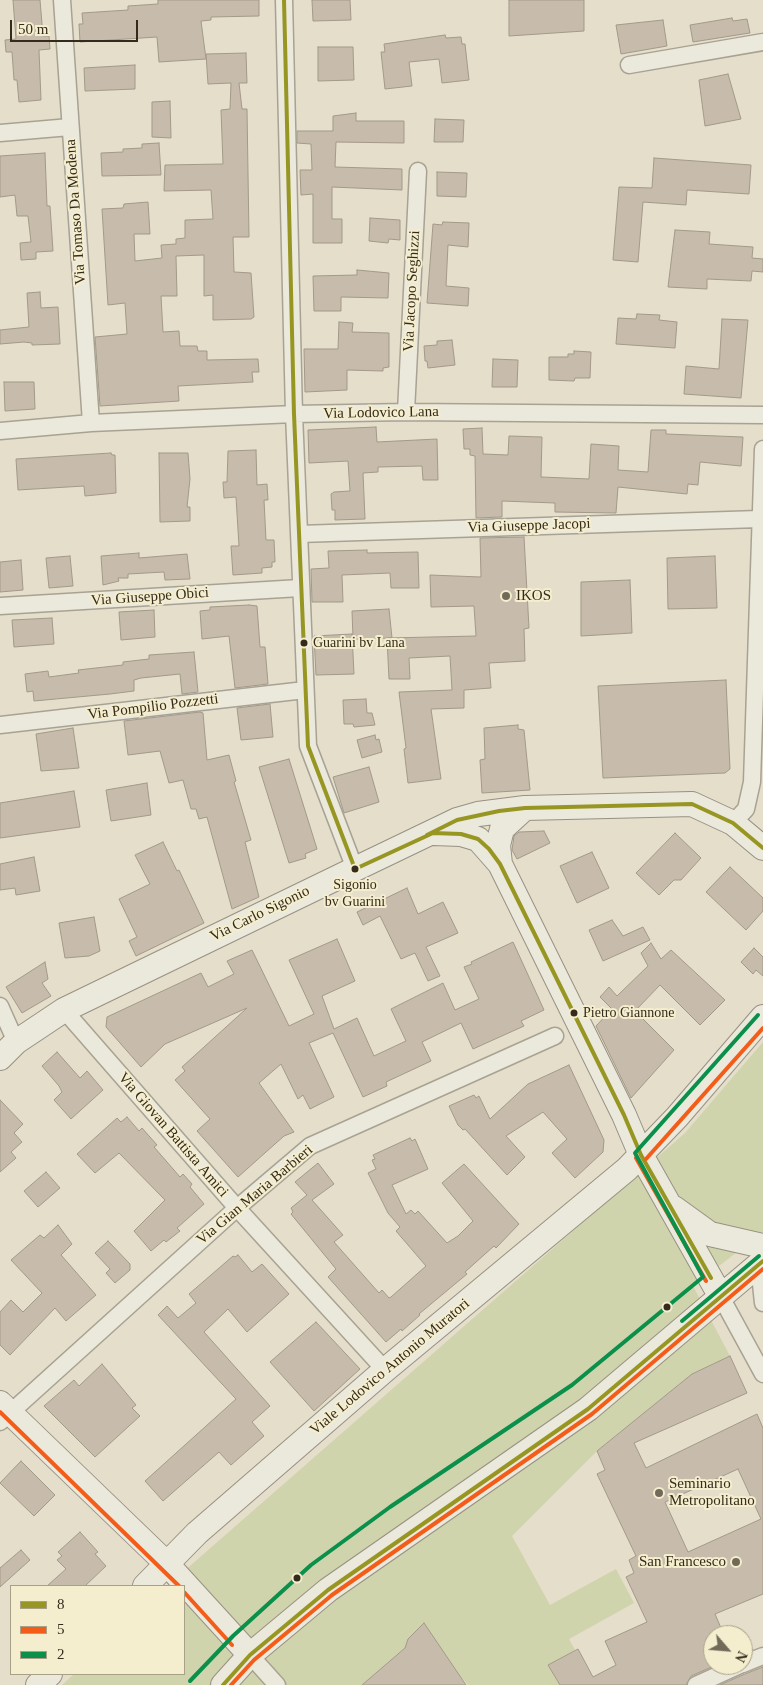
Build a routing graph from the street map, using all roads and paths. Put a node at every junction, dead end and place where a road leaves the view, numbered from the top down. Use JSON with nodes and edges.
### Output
{"nodes":[{"id":1,"x":62,"y":0,"type":"edge"},
{"id":2,"x":284,"y":0,"type":"edge"},
{"id":3,"x":763,"y":42,"type":"edge"},
{"id":4,"x":629,"y":65,"type":"dead end"},
{"id":5,"x":70,"y":127,"type":"junction"},
{"id":6,"x":0,"y":133,"type":"edge"},
{"id":7,"x":418,"y":171,"type":"dead end"},
{"id":8,"x":406,"y":412,"type":"junction"},
{"id":9,"x":294,"y":414,"type":"junction"},
{"id":10,"x":763,"y":415,"type":"edge"},
{"id":11,"x":91,"y":423,"type":"junction"},
{"id":12,"x":0,"y":431,"type":"edge"},
{"id":13,"x":763,"y":449,"type":"edge"},
{"id":14,"x":759,"y":519,"type":"junction"},
{"id":15,"x":299,"y":534,"type":"junction"},
{"id":16,"x":300,"y":588,"type":"junction"},
{"id":17,"x":0,"y":606,"type":"edge"},
{"id":18,"x":305,"y":690,"type":"junction"},
{"id":19,"x":0,"y":724,"type":"edge"},
{"id":20,"x":525,"y":808,"type":"junction"},
{"id":21,"x":733,"y":823,"type":"junction"},
{"id":22,"x":433,"y":833,"type":"junction"},
{"id":23,"x":763,"y":848,"type":"edge"},
{"id":24,"x":500,"y":864,"type":"junction"},
{"id":25,"x":354,"y":869,"type":"junction"},
{"id":26,"x":0,"y":1006,"type":"edge"},
{"id":27,"x":64,"y":1010,"type":"junction"},
{"id":28,"x":762,"y":1019,"type":"edge"},
{"id":29,"x":555,"y":1036,"type":"dead end"},
{"id":30,"x":8,"y":1050,"type":"edge"},
{"id":31,"x":641,"y":1155,"type":"junction"},
{"id":32,"x":666,"y":1202,"type":"junction"},
{"id":33,"x":237,"y":1208,"type":"junction"},
{"id":34,"x":762,"y":1257,"type":"edge"},
{"id":35,"x":721,"y":1297,"type":"junction"},
{"id":36,"x":763,"y":1303,"type":"edge"},
{"id":37,"x":385,"y":1370,"type":"junction"},
{"id":38,"x":763,"y":1374,"type":"edge"},
{"id":39,"x":3,"y":1413,"type":"edge"},
{"id":40,"x":167,"y":1564,"type":"junction"},
{"id":41,"x":146,"y":1585,"type":"edge"},
{"id":42,"x":250,"y":1655,"type":"junction"},
{"id":43,"x":49,"y":1675,"type":"edge"},
{"id":44,"x":718,"y":1675,"type":"edge"},
{"id":45,"x":277,"y":1684,"type":"edge"},
{"id":46,"x":38,"y":1685,"type":"edge"},
{"id":47,"x":223,"y":1685,"type":"edge"},
{"id":48,"x":696,"y":1685,"type":"edge"}],
"edges":[{"from":1,"to":5,"type":"street","name":"Via Tomaso Da Modena"},
{"from":2,"to":9,"type":"street"},
{"from":3,"to":4,"type":"street"},
{"from":5,"to":6,"type":"street"},
{"from":5,"to":11,"type":"street","name":"Via Tomaso Da Modena"},
{"from":7,"to":8,"type":"street","name":"Via Jacopo Seghizzi"},
{"from":8,"to":9,"type":"street","name":"Via Lodovico Lana"},
{"from":8,"to":10,"type":"street","name":"Via Lodovico Lana"},
{"from":9,"to":11,"type":"street","name":"Via Lodovico Lana"},
{"from":9,"to":15,"type":"street"},
{"from":11,"to":12,"type":"street","name":"Via Lodovico Lana"},
{"from":13,"to":14,"type":"street"},
{"from":14,"to":15,"type":"street","name":"Via Giuseppe Jacopi"},
{"from":14,"to":21,"type":"street"},
{"from":15,"to":16,"type":"street"},
{"from":16,"to":17,"type":"street","name":"Via Giuseppe Obici"},
{"from":16,"to":18,"type":"street"},
{"from":18,"to":19,"type":"street","name":"Via Pompilio Pozzetti"},
{"from":18,"to":25,"type":"street"},
{"from":20,"to":21,"type":"street","name":"Via Carlo Sigonio"},
{"from":20,"to":22,"type":"street","name":"Via Carlo Sigonio"},
{"from":20,"to":24,"type":"street"},
{"from":21,"to":23,"type":"street","name":"Via Carlo Sigonio"},
{"from":22,"to":24,"type":"street"},
{"from":22,"to":25,"type":"street","name":"Via Carlo Sigonio"},
{"from":24,"to":31,"type":"street"},
{"from":25,"to":27,"type":"street","name":"Via Carlo Sigonio"},
{"from":26,"to":30,"type":"street"},
{"from":27,"to":30,"type":"street","name":"Via Carlo Sigonio"},
{"from":27,"to":33,"type":"street","name":"Via Giovan Battista Amici"},
{"from":28,"to":31,"type":"street","name":"Viale Lodovico Antonio Muratori"},
{"from":29,"to":33,"type":"street","name":"Via Gian Maria Barbieri"},
{"from":31,"to":32,"type":"street"},
{"from":31,"to":37,"type":"street","name":"Viale Lodovico Antonio Muratori"},
{"from":32,"to":34,"type":"street"},
{"from":32,"to":35,"type":"street"},
{"from":33,"to":37,"type":"street","name":"Via Giovan Battista Amici"},
{"from":33,"to":39,"type":"street","name":"Via Gian Maria Barbieri"},
{"from":34,"to":35,"type":"street"},
{"from":34,"to":36,"type":"street"},
{"from":35,"to":38,"type":"street"},
{"from":35,"to":42,"type":"street"},
{"from":37,"to":40,"type":"street","name":"Viale Lodovico Antonio Muratori"},
{"from":39,"to":40,"type":"street"},
{"from":40,"to":41,"type":"street","name":"Viale Lodovico Antonio Muratori"},
{"from":40,"to":42,"type":"street"},
{"from":42,"to":45,"type":"street"},
{"from":42,"to":47,"type":"street"},
{"from":43,"to":46,"type":"street"},
{"from":44,"to":48,"type":"street"}]}
